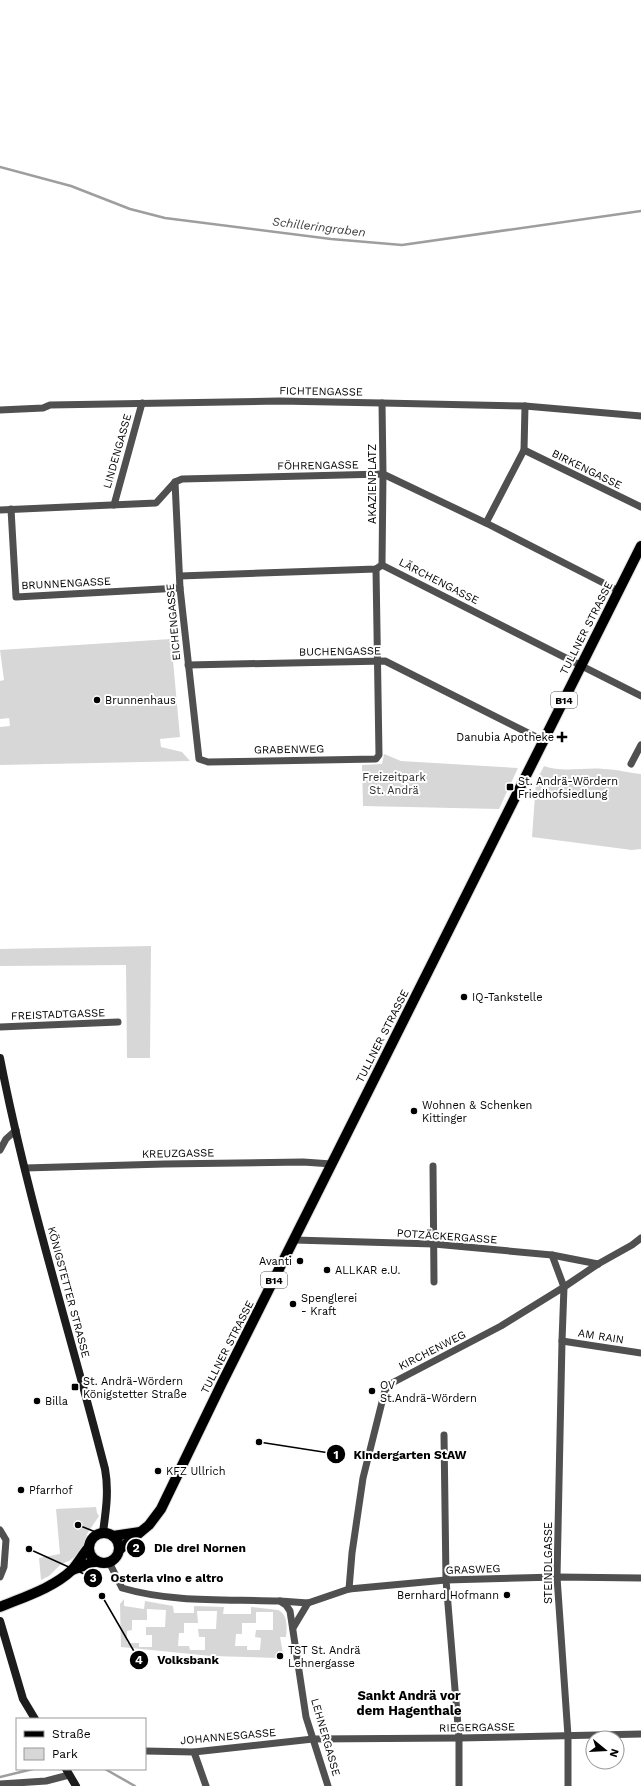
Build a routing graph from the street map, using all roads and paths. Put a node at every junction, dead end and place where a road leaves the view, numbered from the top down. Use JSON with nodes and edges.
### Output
{"nodes":[{"id":1,"x":142,"y":403,"type":"junction"},
{"id":2,"x":382,"y":403,"type":"junction"},
{"id":3,"x":525,"y":406,"type":"junction"},
{"id":4,"x":0,"y":410,"type":"edge"},
{"id":5,"x":641,"y":416,"type":"edge"},
{"id":6,"x":524,"y":450,"type":"junction"},
{"id":7,"x":383,"y":474,"type":"junction"},
{"id":8,"x":175,"y":482,"type":"junction"},
{"id":9,"x":114,"y":505,"type":"junction"},
{"id":10,"x":641,"y":508,"type":"edge"},
{"id":11,"x":11,"y":509,"type":"junction"},
{"id":12,"x":0,"y":510,"type":"edge"},
{"id":13,"x":486,"y":523,"type":"junction"},
{"id":14,"x":641,"y":546,"type":"edge"},
{"id":15,"x":379,"y":567,"type":"junction"},
{"id":16,"x":180,"y":576,"type":"junction"},
{"id":17,"x":180,"y":588,"type":"junction"},
{"id":18,"x":619,"y":591,"type":"junction"},
{"id":19,"x":377,"y":660,"type":"junction"},
{"id":20,"x":188,"y":665,"type":"junction"},
{"id":21,"x":581,"y":665,"type":"junction"},
{"id":22,"x":641,"y":696,"type":"edge"},
{"id":23,"x":544,"y":741,"type":"junction"},
{"id":24,"x":641,"y":745,"type":"edge"},
{"id":25,"x":379,"y":755,"type":"joint"},
{"id":26,"x":199,"y":759,"type":"joint"},
{"id":27,"x":631,"y":764,"type":"dead end"},
{"id":28,"x":118,"y":1022,"type":"dead end"},
{"id":29,"x":0,"y":1027,"type":"edge"},
{"id":30,"x":0,"y":1058,"type":"edge"},
{"id":31,"x":4,"y":1094,"type":"edge"},
{"id":32,"x":16,"y":1130,"type":"junction"},
{"id":33,"x":0,"y":1150,"type":"edge"},
{"id":34,"x":332,"y":1164,"type":"junction"},
{"id":35,"x":433,"y":1166,"type":"dead end"},
{"id":36,"x":25,"y":1168,"type":"junction"},
{"id":37,"x":641,"y":1238,"type":"edge"},
{"id":38,"x":294,"y":1240,"type":"junction"},
{"id":39,"x":434,"y":1244,"type":"junction"},
{"id":40,"x":552,"y":1255,"type":"junction"},
{"id":41,"x":598,"y":1264,"type":"junction"},
{"id":42,"x":434,"y":1282,"type":"dead end"},
{"id":43,"x":564,"y":1287,"type":"junction"},
{"id":44,"x":562,"y":1341,"type":"junction"},
{"id":45,"x":641,"y":1353,"type":"edge"},
{"id":46,"x":444,"y":1435,"type":"dead end"},
{"id":47,"x":0,"y":1530,"type":"edge"},
{"id":48,"x":140,"y":1532,"type":"junction"},
{"id":49,"x":108,"y":1534,"type":"junction"},
{"id":50,"x":89,"y":1547,"type":"junction"},
{"id":51,"x":119,"y":1550,"type":"junction"},
{"id":52,"x":97,"y":1561,"type":"junction"},
{"id":53,"x":109,"y":1562,"type":"junction"},
{"id":54,"x":72,"y":1570,"type":"junction"},
{"id":55,"x":0,"y":1577,"type":"edge"},
{"id":56,"x":557,"y":1577,"type":"junction"},
{"id":57,"x":641,"y":1578,"type":"edge"},
{"id":58,"x":446,"y":1580,"type":"junction"},
{"id":59,"x":349,"y":1589,"type":"junction"},
{"id":60,"x":280,"y":1601,"type":"junction"},
{"id":61,"x":308,"y":1603,"type":"junction"},
{"id":62,"x":0,"y":1607,"type":"edge"},
{"id":63,"x":0,"y":1621,"type":"edge"},
{"id":64,"x":293,"y":1628,"type":"junction"},
{"id":65,"x":34,"y":1718,"type":"edge"},
{"id":66,"x":641,"y":1734,"type":"edge"},
{"id":67,"x":568,"y":1736,"type":"junction"},
{"id":68,"x":460,"y":1738,"type":"junction"},
{"id":69,"x":313,"y":1739,"type":"junction"},
{"id":70,"x":146,"y":1751,"type":"edge"},
{"id":71,"x":194,"y":1752,"type":"junction"},
{"id":72,"x":67,"y":1772,"type":"edge"},
{"id":73,"x":0,"y":1784,"type":"edge"},
{"id":74,"x":76,"y":1786,"type":"edge"},
{"id":75,"x":206,"y":1786,"type":"edge"},
{"id":76,"x":328,"y":1786,"type":"edge"},
{"id":77,"x":459,"y":1786,"type":"edge"},
{"id":78,"x":568,"y":1786,"type":"edge"}],
"edges":[{"from":1,"to":2,"type":"street","name":"FICHTENGASSE"},
{"from":1,"to":4,"type":"street","name":"FICHTENGASSE"},
{"from":1,"to":9,"type":"street","name":"LINDENGASSE"},
{"from":2,"to":3,"type":"street","name":"FICHTENGASSE"},
{"from":2,"to":7,"type":"street","name":"AKAZIENPLATZ"},
{"from":3,"to":5,"type":"street","name":"FICHTENGASSE"},
{"from":3,"to":6,"type":"street"},
{"from":6,"to":10,"type":"street","name":"BIRKENGASSE"},
{"from":6,"to":13,"type":"street"},
{"from":7,"to":8,"type":"street","name":"FÖHRENGASSE"},
{"from":7,"to":13,"type":"street","name":"FÖHRENGASSE"},
{"from":7,"to":15,"type":"street","name":"AKAZIENPLATZ"},
{"from":8,"to":9,"type":"street"},
{"from":8,"to":16,"type":"street","name":"EICHENGASSE"},
{"from":9,"to":11,"type":"street"},
{"from":11,"to":12,"type":"street"},
{"from":11,"to":17,"type":"street","name":"BRUNNENGASSE"},
{"from":13,"to":18,"type":"street","name":"FÖHRENGASSE"},
{"from":14,"to":18,"type":"main road","name":"TULLNER STRASSE","number":"B14"},
{"from":15,"to":16,"type":"street","name":"LÄRCHENGASSE"},
{"from":15,"to":19,"type":"street","name":"AKAZIENPLATZ"},
{"from":15,"to":21,"type":"street","name":"LÄRCHENGASSE"},
{"from":16,"to":17,"type":"street","name":"EICHENGASSE"},
{"from":17,"to":20,"type":"street","name":"EICHENGASSE"},
{"from":18,"to":21,"type":"main road","name":"TULLNER STRASSE","number":"B14"},
{"from":19,"to":20,"type":"street","name":"BUCHENGASSE"},
{"from":19,"to":23,"type":"street","name":"BUCHENGASSE"},
{"from":19,"to":25,"type":"street","name":"AKAZIENPLATZ"},
{"from":20,"to":26,"type":"street","name":"EICHENGASSE"},
{"from":21,"to":22,"type":"street","name":"LÄRCHENGASSE"},
{"from":21,"to":23,"type":"main road","name":"TULLNER STRASSE","number":"B14"},
{"from":23,"to":34,"type":"main road","name":"TULLNER STRASSE","number":"B14"},
{"from":24,"to":27,"type":"street"},
{"from":25,"to":26,"type":"street","name":"GRABENWEG"},
{"from":28,"to":29,"type":"street","name":"FREISTADTGASSE"},
{"from":30,"to":31,"type":"main road","name":"KÖNIGSTETTER STRASSE"},
{"from":31,"to":32,"type":"main road","name":"KÖNIGSTETTER STRASSE"},
{"from":32,"to":33,"type":"street"},
{"from":32,"to":36,"type":"main road","name":"KÖNIGSTETTER STRASSE"},
{"from":34,"to":36,"type":"street","name":"KREUZGASSE"},
{"from":34,"to":38,"type":"main road","name":"TULLNER STRASSE","number":"B14"},
{"from":35,"to":39,"type":"street"},
{"from":36,"to":49,"type":"main road","name":"KÖNIGSTETTER STRASSE"},
{"from":37,"to":41,"type":"street","name":"KIRCHENWEG"},
{"from":38,"to":39,"type":"street","name":"POTZÄCKERGASSE"},
{"from":38,"to":48,"type":"main road","name":"TULLNER STRASSE","number":"B14"},
{"from":39,"to":40,"type":"street","name":"POTZÄCKERGASSE"},
{"from":39,"to":42,"type":"street"},
{"from":40,"to":41,"type":"street","name":"POTZÄCKERGASSE"},
{"from":40,"to":43,"type":"street"},
{"from":41,"to":43,"type":"street","name":"KIRCHENWEG"},
{"from":43,"to":44,"type":"street","name":"AM RAIN"},
{"from":43,"to":59,"type":"street","name":"KIRCHENWEG"},
{"from":44,"to":45,"type":"street","name":"AM RAIN"},
{"from":44,"to":56,"type":"street","name":"STEINDLGASSE"},
{"from":46,"to":58,"type":"street"},
{"from":47,"to":55,"type":"street"},
{"from":48,"to":49,"type":"main road"},
{"from":48,"to":51,"type":"main road","name":"TULLNER STRASSE","number":"B14"},
{"from":49,"to":50,"type":"main road"},
{"from":49,"to":51,"type":"main road"},
{"from":50,"to":52,"type":"main road"},
{"from":50,"to":54,"type":"main road"},
{"from":51,"to":53,"type":"main road","number":"B14"},
{"from":52,"to":53,"type":"main road"},
{"from":52,"to":54,"type":"main road"},
{"from":53,"to":60,"type":"street"},
{"from":54,"to":62,"type":"main road"},
{"from":56,"to":57,"type":"street","name":"GRASWEG"},
{"from":56,"to":58,"type":"street","name":"GRASWEG"},
{"from":56,"to":67,"type":"street","name":"STEINDLGASSE"},
{"from":58,"to":59,"type":"street","name":"GRASWEG"},
{"from":58,"to":68,"type":"street"},
{"from":59,"to":61,"type":"street","name":"GRASWEG"},
{"from":60,"to":61,"type":"street","name":"GRASWEG"},
{"from":60,"to":64,"type":"street","name":"LEHNERGASSE"},
{"from":61,"to":64,"type":"street"},
{"from":63,"to":65,"type":"main road"},
{"from":64,"to":69,"type":"street","name":"LEHNERGASSE"},
{"from":66,"to":67,"type":"street","name":"RIEGERGASSE"},
{"from":67,"to":68,"type":"street","name":"RIEGERGASSE"},
{"from":67,"to":78,"type":"street","name":"STEINDLGASSE"},
{"from":68,"to":69,"type":"street","name":"RIEGERGASSE"},
{"from":68,"to":77,"type":"street"},
{"from":69,"to":71,"type":"street","name":"JOHANNESGASSE"},
{"from":69,"to":76,"type":"street","name":"LEHNERGASSE"},
{"from":70,"to":71,"type":"street","name":"JOHANNESGASSE"},
{"from":71,"to":75,"type":"street"},
{"from":72,"to":73,"type":"street"},
{"from":72,"to":74,"type":"main road"}]}
